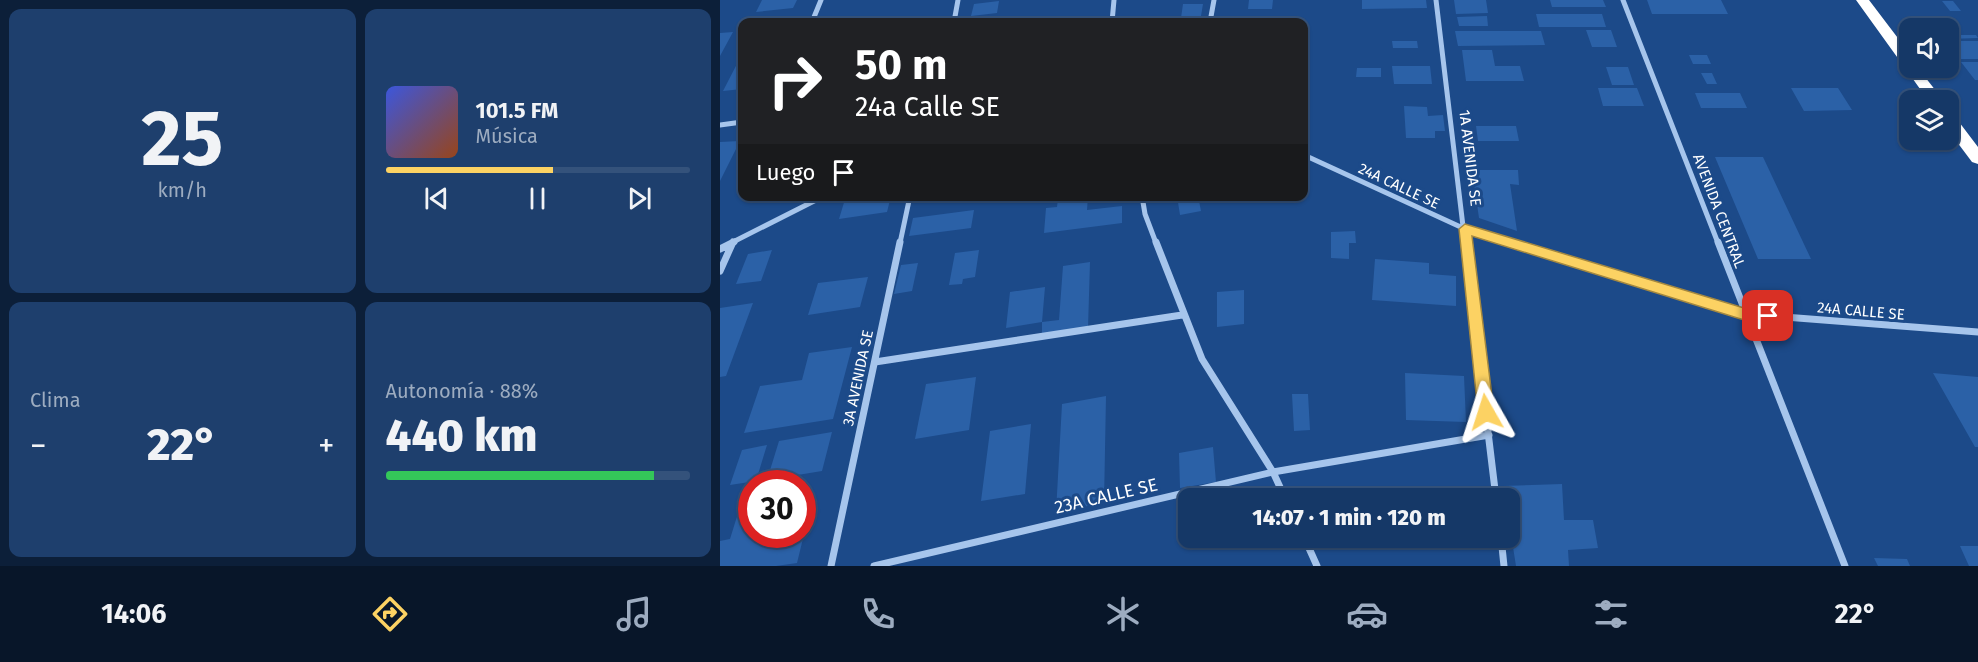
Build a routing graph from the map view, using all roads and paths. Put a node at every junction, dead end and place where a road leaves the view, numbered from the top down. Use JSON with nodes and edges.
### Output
{"nodes":[{"id":1,"x":821,"y":0,"type":"edge"},
{"id":2,"x":958,"y":0,"type":"edge"},
{"id":3,"x":1114,"y":0,"type":"edge"},
{"id":4,"x":1214,"y":0,"type":"edge"},
{"id":5,"x":1436,"y":0,"type":"edge"},
{"id":6,"x":1623,"y":0,"type":"edge"},
{"id":7,"x":1862,"y":0,"type":"edge"},
{"id":8,"x":814,"y":18,"type":"edge"},
{"id":9,"x":955,"y":18,"type":"edge"},
{"id":10,"x":1112,"y":18,"type":"edge"},
{"id":11,"x":1211,"y":18,"type":"edge"},
{"id":12,"x":1899,"y":51,"type":"edge"},
{"id":13,"x":1919,"y":78,"type":"edge"},
{"id":14,"x":1928,"y":90,"type":"edge"},
{"id":15,"x":738,"y":123,"type":"edge"},
{"id":16,"x":720,"y":125,"type":"edge"},
{"id":17,"x":1959,"y":133,"type":"edge"},
{"id":18,"x":1308,"y":157,"type":"edge"},
{"id":19,"x":1978,"y":158,"type":"edge"},
{"id":20,"x":815,"y":201,"type":"edge"},
{"id":21,"x":909,"y":201,"type":"edge"},
{"id":22,"x":1144,"y":201,"type":"edge"},
{"id":23,"x":1465,"y":229,"type":"junction"},
{"id":24,"x":733,"y":242,"type":"junction"},
{"id":25,"x":720,"y":249,"type":"edge"},
{"id":26,"x":720,"y":272,"type":"edge"},
{"id":27,"x":1744,"y":314,"type":"junction"},
{"id":28,"x":1182,"y":315,"type":"junction"},
{"id":29,"x":1978,"y":332,"type":"edge"},
{"id":30,"x":875,"y":362,"type":"junction"},
{"id":31,"x":1489,"y":435,"type":"junction"},
{"id":32,"x":1273,"y":472,"type":"junction"},
{"id":33,"x":1280,"y":488,"type":"edge"},
{"id":34,"x":1495,"y":488,"type":"edge"},
{"id":35,"x":1309,"y":548,"type":"edge"},
{"id":36,"x":1502,"y":548,"type":"edge"},
{"id":37,"x":831,"y":566,"type":"edge"},
{"id":38,"x":874,"y":566,"type":"edge"},
{"id":39,"x":1317,"y":566,"type":"edge"},
{"id":40,"x":1504,"y":566,"type":"edge"},
{"id":41,"x":1845,"y":566,"type":"edge"}],
"edges":[{"from":1,"to":8,"type":"street"},
{"from":2,"to":9,"type":"street"},
{"from":3,"to":10,"type":"street"},
{"from":4,"to":11,"type":"street"},
{"from":5,"to":23,"type":"street","name":"1A AVENIDA SE"},
{"from":6,"to":27,"type":"street","name":"AVENIDA CENTRAL"},
{"from":7,"to":12,"type":"highway"},
{"from":13,"to":14,"type":"highway"},
{"from":15,"to":16,"type":"street"},
{"from":17,"to":19,"type":"highway"},
{"from":18,"to":23,"type":"street","name":"24A CALLE SE"},
{"from":20,"to":24,"type":"street"},
{"from":21,"to":30,"type":"street","name":"3A AVENIDA SE"},
{"from":22,"to":28,"type":"street"},
{"from":23,"to":27,"type":"street","name":"24A CALLE SE"},
{"from":23,"to":31,"type":"street","name":"1A AVENIDA SE"},
{"from":24,"to":25,"type":"street"},
{"from":24,"to":26,"type":"street"},
{"from":27,"to":29,"type":"street","name":"24A CALLE SE"},
{"from":27,"to":41,"type":"street","name":"AVENIDA CENTRAL"},
{"from":28,"to":30,"type":"street"},
{"from":28,"to":32,"type":"street"},
{"from":30,"to":37,"type":"street","name":"3A AVENIDA SE"},
{"from":31,"to":32,"type":"street","name":"23A CALLE SE"},
{"from":31,"to":34,"type":"street","name":"1A AVENIDA SE"},
{"from":32,"to":33,"type":"street"},
{"from":32,"to":38,"type":"street","name":"23A CALLE SE"},
{"from":35,"to":39,"type":"street"},
{"from":36,"to":40,"type":"street"}]}
